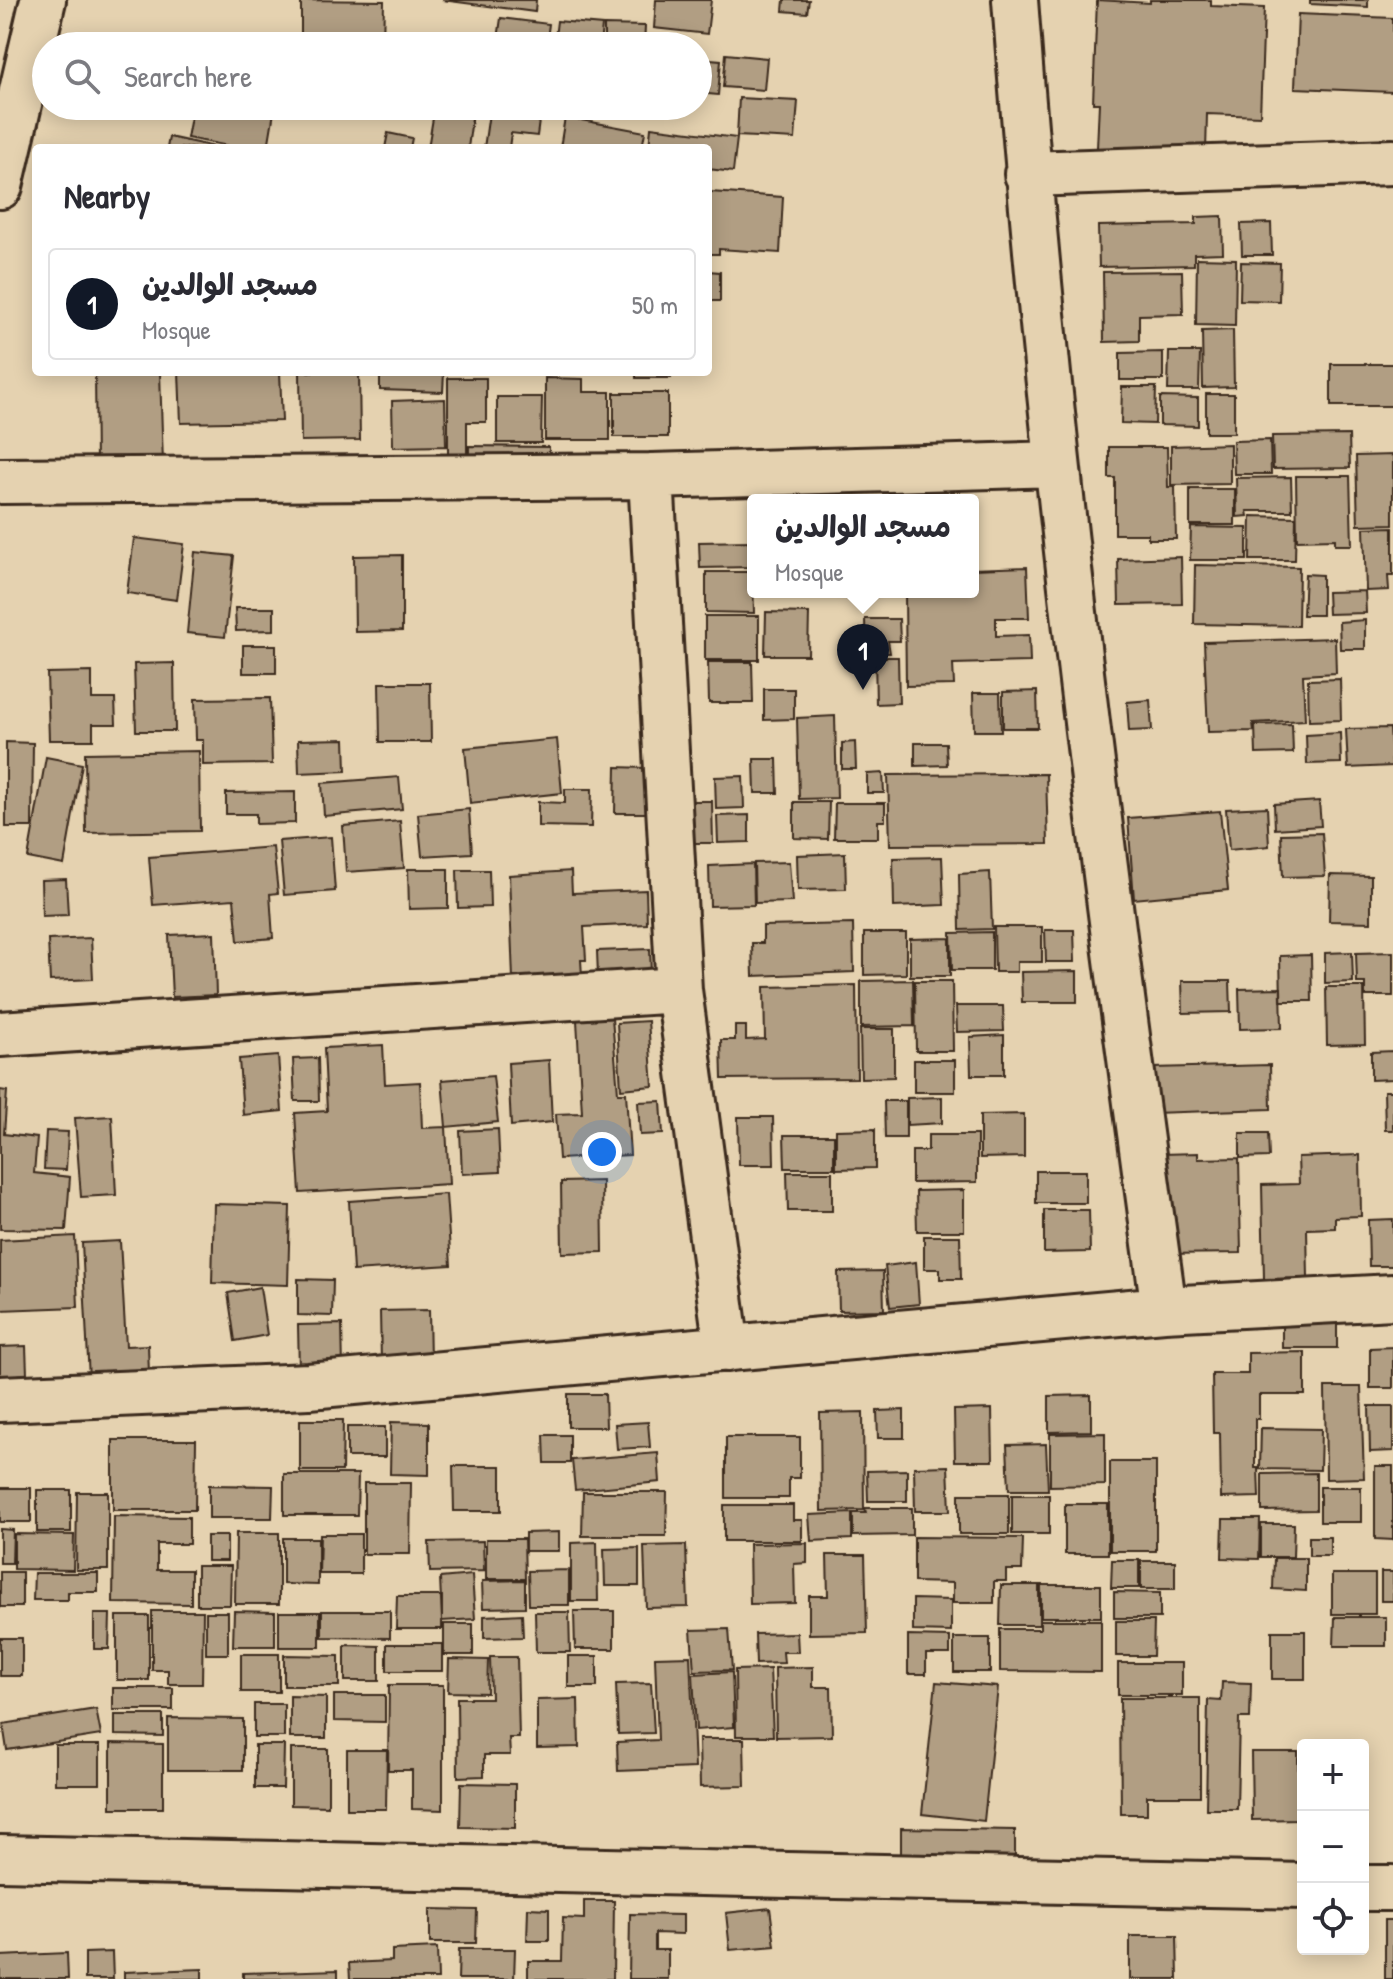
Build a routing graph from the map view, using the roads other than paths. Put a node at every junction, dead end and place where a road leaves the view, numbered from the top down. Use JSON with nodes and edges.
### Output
{"nodes":[{"id":1,"x":43,"y":0,"type":"edge"},
{"id":2,"x":1015,"y":0,"type":"edge"},
{"id":3,"x":36,"y":32,"type":"edge"},
{"id":4,"x":32,"y":48,"type":"edge"},
{"id":5,"x":1393,"y":162,"type":"edge"},
{"id":6,"x":1027,"y":174,"type":"junction"},
{"id":7,"x":0,"y":186,"type":"edge"},
{"id":8,"x":1057,"y":464,"type":"junction"},
{"id":9,"x":651,"y":476,"type":"junction"},
{"id":10,"x":0,"y":481,"type":"edge"},
{"id":11,"x":679,"y":990,"type":"junction"},
{"id":12,"x":0,"y":1034,"type":"edge"},
{"id":13,"x":1393,"y":1297,"type":"edge"},
{"id":14,"x":1164,"y":1309,"type":"junction"},
{"id":15,"x":727,"y":1349,"type":"junction"},
{"id":16,"x":0,"y":1399,"type":"edge"},
{"id":17,"x":0,"y":1858,"type":"edge"},
{"id":18,"x":1297,"y":1886,"type":"edge"},
{"id":19,"x":1369,"y":1888,"type":"edge"},
{"id":20,"x":1393,"y":1888,"type":"edge"}],
"edges":[{"from":1,"to":3,"type":"street"},
{"from":2,"to":6,"type":"street"},
{"from":4,"to":7,"type":"street"},
{"from":5,"to":6,"type":"street"},
{"from":6,"to":8,"type":"street"},
{"from":8,"to":9,"type":"street"},
{"from":8,"to":14,"type":"street"},
{"from":9,"to":10,"type":"street"},
{"from":9,"to":11,"type":"street"},
{"from":11,"to":12,"type":"street"},
{"from":11,"to":15,"type":"street"},
{"from":13,"to":14,"type":"street"},
{"from":14,"to":15,"type":"street"},
{"from":15,"to":16,"type":"street"},
{"from":17,"to":18,"type":"street"},
{"from":19,"to":20,"type":"street"}]}
